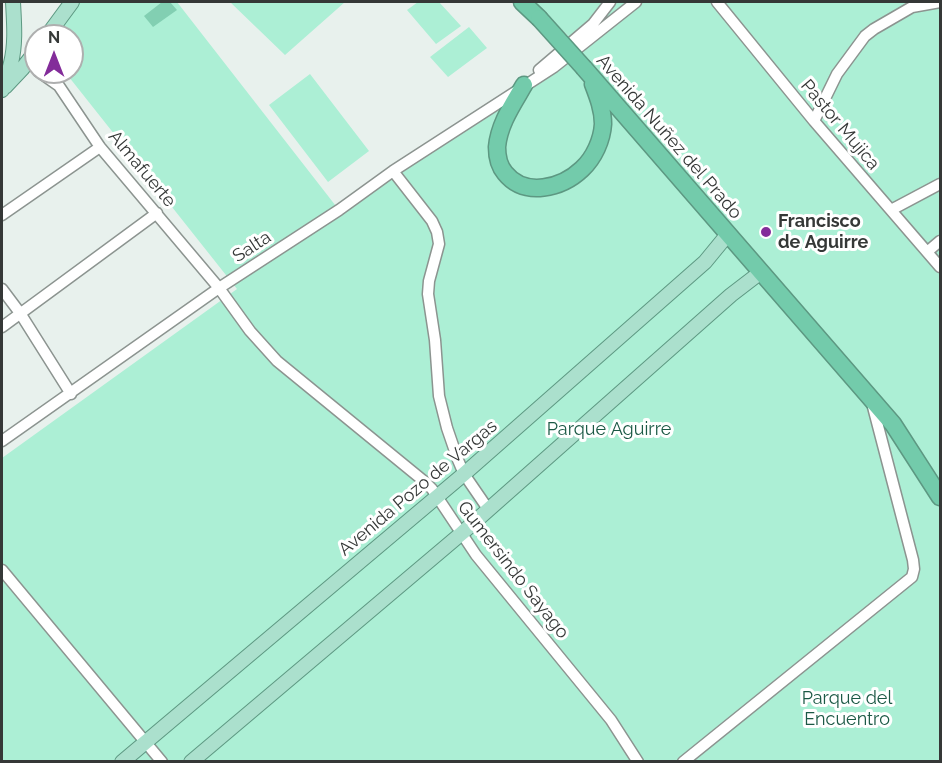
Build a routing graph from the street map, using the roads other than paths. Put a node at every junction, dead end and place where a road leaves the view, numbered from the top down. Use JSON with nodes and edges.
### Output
{"nodes":[{"id":1,"x":72,"y":2,"type":"edge"},
{"id":2,"x":522,"y":2,"type":"edge"},
{"id":3,"x":610,"y":2,"type":"edge"},
{"id":4,"x":636,"y":2,"type":"edge"},
{"id":5,"x":717,"y":2,"type":"edge"},
{"id":6,"x":940,"y":2,"type":"edge"},
{"id":7,"x":909,"y":4,"type":"edge"},
{"id":8,"x":12,"y":5,"type":"edge"},
{"id":9,"x":57,"y":24,"type":"edge"},
{"id":10,"x":24,"y":60,"type":"edge"},
{"id":11,"x":587,"y":71,"type":"junction"},
{"id":12,"x":24,"y":72,"type":"edge"},
{"id":13,"x":55,"y":84,"type":"edge"},
{"id":14,"x":524,"y":85,"type":"junction"},
{"id":15,"x":59,"y":86,"type":"joint"},
{"id":16,"x":2,"y":90,"type":"edge"},
{"id":17,"x":814,"y":121,"type":"junction"},
{"id":18,"x":100,"y":147,"type":"junction"},
{"id":19,"x":393,"y":171,"type":"junction"},
{"id":20,"x":940,"y":184,"type":"edge"},
{"id":21,"x":891,"y":210,"type":"junction"},
{"id":22,"x":157,"y":213,"type":"junction"},
{"id":23,"x":2,"y":215,"type":"edge"},
{"id":24,"x":728,"y":234,"type":"junction"},
{"id":25,"x":940,"y":240,"type":"edge"},
{"id":26,"x":927,"y":252,"type":"junction"},
{"id":27,"x":940,"y":267,"type":"edge"},
{"id":28,"x":762,"y":272,"type":"junction"},
{"id":29,"x":219,"y":288,"type":"junction"},
{"id":30,"x":2,"y":289,"type":"edge"},
{"id":31,"x":20,"y":313,"type":"junction"},
{"id":32,"x":2,"y":327,"type":"edge"},
{"id":33,"x":71,"y":393,"type":"junction"},
{"id":34,"x":871,"y":398,"type":"junction"},
{"id":35,"x":2,"y":441,"type":"edge"},
{"id":36,"x":464,"y":474,"type":"junction"},
{"id":37,"x":437,"y":496,"type":"junction"},
{"id":38,"x":940,"y":497,"type":"edge"},
{"id":39,"x":488,"y":509,"type":"junction"},
{"id":40,"x":462,"y":533,"type":"junction"},
{"id":41,"x":2,"y":570,"type":"edge"},
{"id":42,"x":146,"y":742,"type":"junction"},
{"id":43,"x":122,"y":762,"type":"edge"},
{"id":44,"x":162,"y":762,"type":"edge"},
{"id":45,"x":191,"y":762,"type":"edge"},
{"id":46,"x":638,"y":762,"type":"edge"},
{"id":47,"x":683,"y":762,"type":"edge"}],
"edges":[{"from":1,"to":9,"type":"main road"},
{"from":2,"to":11,"type":"highway","name":"Avenida Nuñez del Prado","bridge":true},
{"from":3,"to":14,"type":"street"},
{"from":4,"to":14,"type":"street"},
{"from":5,"to":17,"type":"street","name":"Pastor Mujica"},
{"from":6,"to":7,"type":"street"},
{"from":7,"to":17,"type":"street"},
{"from":8,"to":10,"type":"main road"},
{"from":11,"to":14,"type":"highway"},
{"from":11,"to":24,"type":"highway","name":"Avenida Nuñez del Prado"},
{"from":12,"to":16,"type":"main road"},
{"from":13,"to":15,"type":"street","name":"Almafuerte"},
{"from":14,"to":19,"type":"street","name":"Salta"},
{"from":15,"to":18,"type":"street","name":"Almafuerte"},
{"from":17,"to":21,"type":"street","name":"Pastor Mujica"},
{"from":18,"to":22,"type":"street","name":"Almafuerte"},
{"from":18,"to":23,"type":"street"},
{"from":19,"to":29,"type":"street","name":"Salta"},
{"from":19,"to":36,"type":"street"},
{"from":20,"to":21,"type":"street"},
{"from":21,"to":26,"type":"street","name":"Pastor Mujica"},
{"from":22,"to":29,"type":"street","name":"Almafuerte"},
{"from":22,"to":31,"type":"street"},
{"from":24,"to":28,"type":"highway","name":"Avenida Nuñez del Prado"},
{"from":24,"to":36,"type":"main road","name":"Avenida Pozo de Vargas"},
{"from":25,"to":26,"type":"street"},
{"from":26,"to":27,"type":"street","name":"Pastor Mujica"},
{"from":28,"to":34,"type":"highway","name":"Avenida Nuñez del Prado"},
{"from":28,"to":39,"type":"main road"},
{"from":29,"to":33,"type":"street","name":"Salta"},
{"from":29,"to":37,"type":"street","name":"Gumersindo Sayago"},
{"from":30,"to":31,"type":"street"},
{"from":31,"to":32,"type":"street"},
{"from":31,"to":33,"type":"street"},
{"from":33,"to":35,"type":"street","name":"Salta"},
{"from":34,"to":38,"type":"highway","name":"Avenida Nuñez del Prado"},
{"from":34,"to":47,"type":"street"},
{"from":36,"to":37,"type":"main road","name":"Avenida Pozo de Vargas"},
{"from":36,"to":39,"type":"street"},
{"from":37,"to":40,"type":"street","name":"Gumersindo Sayago"},
{"from":37,"to":42,"type":"main road","name":"Avenida Pozo de Vargas"},
{"from":39,"to":40,"type":"main road"},
{"from":40,"to":45,"type":"main road"},
{"from":40,"to":46,"type":"street","name":"Gumersindo Sayago"},
{"from":41,"to":42,"type":"street"},
{"from":42,"to":43,"type":"main road","name":"Avenida Pozo de Vargas"},
{"from":42,"to":44,"type":"street"}]}
